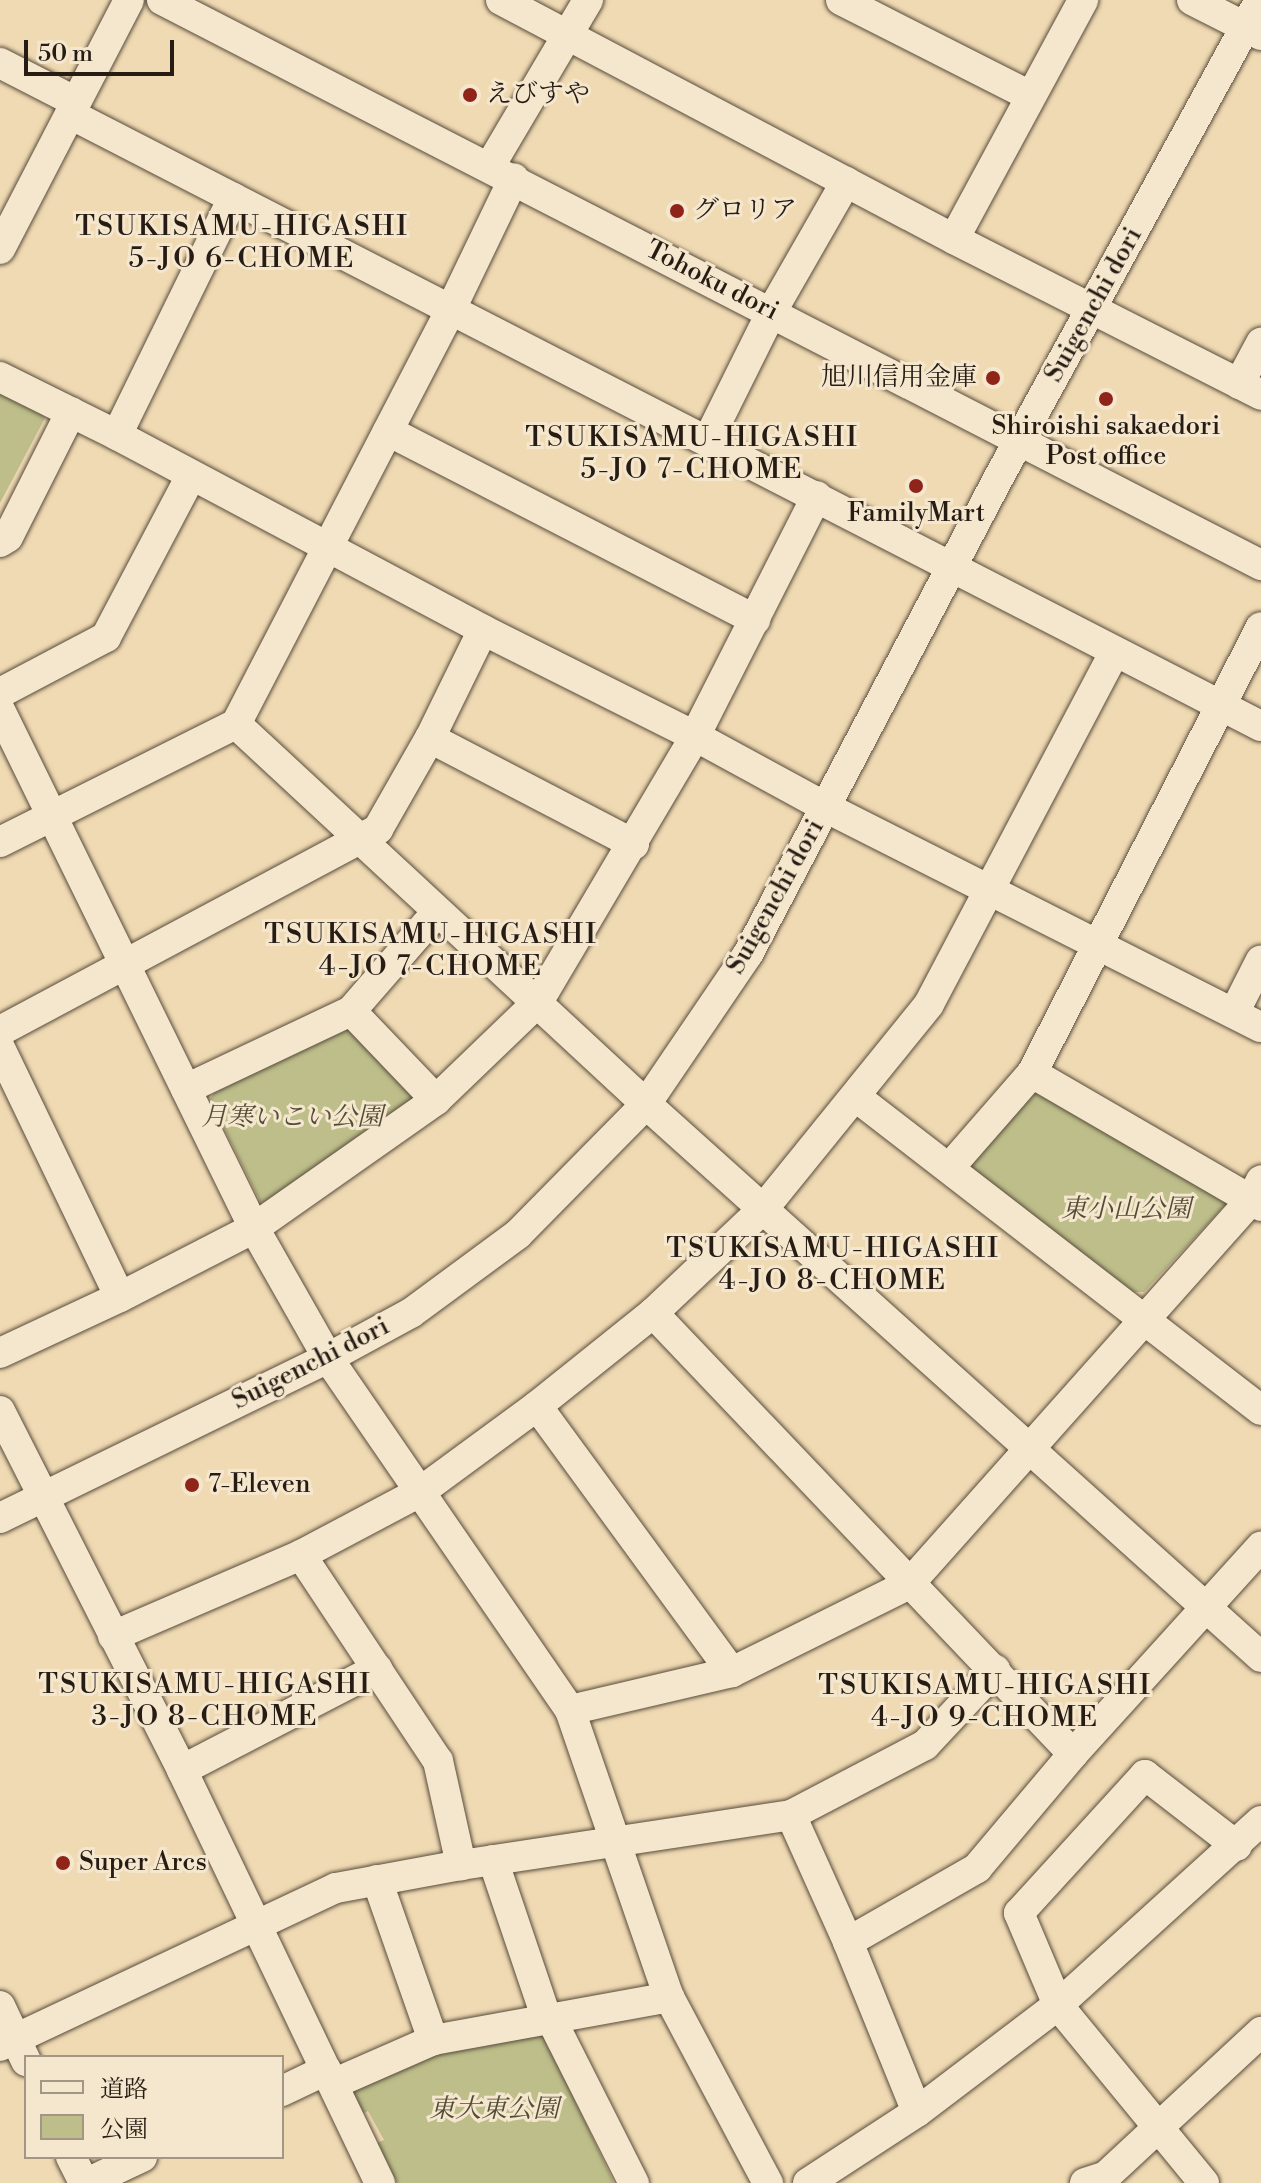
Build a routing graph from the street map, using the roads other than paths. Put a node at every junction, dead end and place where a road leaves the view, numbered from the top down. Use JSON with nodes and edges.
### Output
{"nodes":[{"id":1,"x":129,"y":0,"type":"edge"},
{"id":2,"x":162,"y":0,"type":"edge"},
{"id":3,"x":501,"y":0,"type":"edge"},
{"id":4,"x":588,"y":0,"type":"edge"},
{"id":5,"x":841,"y":0,"type":"edge"},
{"id":6,"x":1083,"y":0,"type":"edge"},
{"id":7,"x":1192,"y":0,"type":"edge"},
{"id":8,"x":1260,"y":0,"type":"edge"},
{"id":9,"x":1253,"y":31,"type":"edge"},
{"id":10,"x":567,"y":35,"type":"junction"},
{"id":11,"x":0,"y":63,"type":"edge"},
{"id":12,"x":1030,"y":96,"type":"junction"},
{"id":13,"x":73,"y":108,"type":"junction"},
{"id":14,"x":502,"y":172,"type":"junction"},
{"id":15,"x":846,"y":182,"type":"junction"},
{"id":16,"x":233,"y":198,"type":"junction"},
{"id":17,"x":954,"y":239,"type":"junction"},
{"id":18,"x":0,"y":249,"type":"edge"},
{"id":19,"x":451,"y":309,"type":"junction"},
{"id":20,"x":1092,"y":310,"type":"junction"},
{"id":21,"x":772,"y":311,"type":"junction"},
{"id":22,"x":1261,"y":343,"type":"edge"},
{"id":23,"x":0,"y":377,"type":"edge"},
{"id":24,"x":1250,"y":390,"type":"edge"},
{"id":25,"x":71,"y":412,"type":"junction"},
{"id":26,"x":388,"y":431,"type":"junction"},
{"id":27,"x":117,"y":435,"type":"junction"},
{"id":28,"x":708,"y":440,"type":"junction"},
{"id":29,"x":1019,"y":440,"type":"junction"},
{"id":30,"x":191,"y":476,"type":"junction"},
{"id":31,"x":817,"y":496,"type":"junction"},
{"id":32,"x":0,"y":542,"type":"edge"},
{"id":33,"x":328,"y":546,"type":"junction"},
{"id":34,"x":1261,"y":565,"type":"edge"},
{"id":35,"x":952,"y":568,"type":"junction"},
{"id":36,"x":755,"y":620,"type":"junction"},
{"id":37,"x":1261,"y":627,"type":"edge"},
{"id":38,"x":483,"y":630,"type":"junction"},
{"id":39,"x":1114,"y":653,"type":"junction"},
{"id":40,"x":0,"y":693,"type":"edge"},
{"id":41,"x":1222,"y":706,"type":"junction"},
{"id":42,"x":0,"y":710,"type":"edge"},
{"id":43,"x":236,"y":724,"type":"junction"},
{"id":44,"x":1261,"y":726,"type":"edge"},
{"id":45,"x":695,"y":736,"type":"junction"},
{"id":46,"x":430,"y":738,"type":"junction"},
{"id":47,"x":825,"y":807,"type":"junction"},
{"id":48,"x":54,"y":816,"type":"junction"},
{"id":49,"x":359,"y":840,"type":"junction"},
{"id":50,"x":0,"y":842,"type":"edge"},
{"id":51,"x":634,"y":844,"type":"junction"},
{"id":52,"x":990,"y":891,"type":"junction"},
{"id":53,"x":437,"y":912,"type":"junction"},
{"id":54,"x":1099,"y":945,"type":"junction"},
{"id":55,"x":1261,"y":960,"type":"edge"},
{"id":56,"x":125,"y":961,"type":"junction"},
{"id":57,"x":538,"y":1002,"type":"junction"},
{"id":58,"x":351,"y":1011,"type":"junction"},
{"id":59,"x":1248,"y":1020,"type":"edge"},
{"id":60,"x":0,"y":1031,"type":"edge"},
{"id":61,"x":0,"y":1048,"type":"edge"},
{"id":62,"x":1032,"y":1073,"type":"junction"},
{"id":63,"x":186,"y":1089,"type":"junction"},
{"id":64,"x":856,"y":1097,"type":"junction"},
{"id":65,"x":436,"y":1100,"type":"junction"},
{"id":66,"x":646,"y":1104,"type":"junction"},
{"id":67,"x":950,"y":1167,"type":"junction"},
{"id":68,"x":1258,"y":1195,"type":"edge"},
{"id":69,"x":764,"y":1208,"type":"junction"},
{"id":70,"x":254,"y":1228,"type":"junction"},
{"id":71,"x":120,"y":1297,"type":"junction"},
{"id":72,"x":653,"y":1313,"type":"junction"},
{"id":73,"x":1142,"y":1318,"type":"junction"},
{"id":74,"x":0,"y":1353,"type":"edge"},
{"id":75,"x":328,"y":1358,"type":"junction"},
{"id":76,"x":537,"y":1406,"type":"junction"},
{"id":77,"x":1261,"y":1410,"type":"edge"},
{"id":78,"x":0,"y":1411,"type":"edge"},
{"id":79,"x":1028,"y":1448,"type":"junction"},
{"id":80,"x":420,"y":1492,"type":"junction"},
{"id":81,"x":44,"y":1496,"type":"junction"},
{"id":82,"x":0,"y":1518,"type":"edge"},
{"id":83,"x":1261,"y":1547,"type":"edge"},
{"id":84,"x":301,"y":1555,"type":"junction"},
{"id":85,"x":909,"y":1584,"type":"junction"},
{"id":86,"x":1208,"y":1609,"type":"junction"},
{"id":87,"x":113,"y":1636,"type":"junction"},
{"id":88,"x":1261,"y":1657,"type":"edge"},
{"id":89,"x":377,"y":1669,"type":"junction"},
{"id":90,"x":995,"y":1670,"type":"junction"},
{"id":91,"x":732,"y":1672,"type":"junction"},
{"id":92,"x":570,"y":1710,"type":"junction"},
{"id":93,"x":1073,"y":1754,"type":"junction"},
{"id":94,"x":182,"y":1770,"type":"junction"},
{"id":95,"x":791,"y":1815,"type":"junction"},
{"id":96,"x":1261,"y":1821,"type":"edge"},
{"id":97,"x":614,"y":1843,"type":"junction"},
{"id":98,"x":1237,"y":1846,"type":"junction"},
{"id":99,"x":493,"y":1860,"type":"junction"},
{"id":100,"x":461,"y":1865,"type":"junction"},
{"id":101,"x":377,"y":1880,"type":"junction"},
{"id":102,"x":254,"y":1925,"type":"junction"},
{"id":103,"x":848,"y":1942,"type":"junction"},
{"id":104,"x":669,"y":1997,"type":"junction"},
{"id":105,"x":1058,"y":2005,"type":"junction"},
{"id":106,"x":0,"y":2006,"type":"edge"},
{"id":107,"x":548,"y":2017,"type":"junction"},
{"id":108,"x":433,"y":2040,"type":"junction"},
{"id":109,"x":1258,"y":2040,"type":"edge"},
{"id":110,"x":14,"y":2049,"type":"edge"},
{"id":111,"x":329,"y":2077,"type":"junction"},
{"id":112,"x":284,"y":2090,"type":"edge"},
{"id":113,"x":917,"y":2112,"type":"junction"},
{"id":114,"x":1160,"y":2128,"type":"junction"},
{"id":115,"x":72,"y":2159,"type":"edge"},
{"id":116,"x":138,"y":2159,"type":"edge"},
{"id":117,"x":85,"y":2183,"type":"edge"},
{"id":118,"x":380,"y":2183,"type":"edge"},
{"id":119,"x":634,"y":2183,"type":"edge"},
{"id":120,"x":768,"y":2183,"type":"edge"},
{"id":121,"x":808,"y":2183,"type":"edge"},
{"id":122,"x":1085,"y":2183,"type":"edge"},
{"id":123,"x":1204,"y":2183,"type":"edge"}],
"edges":[{"from":1,"to":13,"type":"street"},
{"from":2,"to":14,"type":"street","name":"Tohoku dori"},
{"from":3,"to":10,"type":"street"},
{"from":4,"to":10,"type":"street"},
{"from":5,"to":12,"type":"street"},
{"from":6,"to":12,"type":"street"},
{"from":7,"to":9,"type":"street"},
{"from":8,"to":9,"type":"street","name":"Suigenchi dori"},
{"from":9,"to":20,"type":"street","name":"Suigenchi dori"},
{"from":10,"to":14,"type":"street"},
{"from":10,"to":15,"type":"street"},
{"from":11,"to":13,"type":"street"},
{"from":12,"to":17,"type":"street"},
{"from":13,"to":16,"type":"street"},
{"from":13,"to":18,"type":"street"},
{"from":14,"to":19,"type":"street"},
{"from":14,"to":21,"type":"street","name":"Tohoku dori"},
{"from":15,"to":17,"type":"street"},
{"from":15,"to":21,"type":"street"},
{"from":16,"to":19,"type":"street"},
{"from":16,"to":27,"type":"street"},
{"from":17,"to":20,"type":"street"},
{"from":19,"to":26,"type":"street"},
{"from":19,"to":28,"type":"street"},
{"from":20,"to":24,"type":"street"},
{"from":20,"to":29,"type":"street","name":"Suigenchi dori"},
{"from":21,"to":28,"type":"street"},
{"from":21,"to":29,"type":"street","name":"Tohoku dori"},
{"from":22,"to":24,"type":"street"},
{"from":23,"to":25,"type":"street"},
{"from":25,"to":27,"type":"street"},
{"from":25,"to":32,"type":"street"},
{"from":26,"to":33,"type":"street"},
{"from":26,"to":36,"type":"street"},
{"from":27,"to":30,"type":"street"},
{"from":28,"to":31,"type":"street"},
{"from":29,"to":34,"type":"street","name":"Tohoku dori"},
{"from":29,"to":35,"type":"street","name":"Suigenchi dori"},
{"from":30,"to":33,"type":"street"},
{"from":30,"to":40,"type":"street"},
{"from":31,"to":35,"type":"street"},
{"from":31,"to":36,"type":"street"},
{"from":33,"to":38,"type":"street"},
{"from":33,"to":43,"type":"street"},
{"from":35,"to":39,"type":"street"},
{"from":35,"to":47,"type":"street","name":"Suigenchi dori"},
{"from":36,"to":45,"type":"street"},
{"from":37,"to":41,"type":"street"},
{"from":38,"to":45,"type":"street"},
{"from":38,"to":46,"type":"street"},
{"from":39,"to":41,"type":"street"},
{"from":39,"to":52,"type":"street"},
{"from":41,"to":44,"type":"street"},
{"from":41,"to":54,"type":"street"},
{"from":42,"to":48,"type":"street"},
{"from":43,"to":48,"type":"street"},
{"from":43,"to":49,"type":"street"},
{"from":45,"to":47,"type":"street"},
{"from":45,"to":51,"type":"street"},
{"from":46,"to":49,"type":"street"},
{"from":46,"to":51,"type":"street"},
{"from":47,"to":52,"type":"street"},
{"from":47,"to":66,"type":"street","name":"Suigenchi dori"},
{"from":48,"to":50,"type":"street"},
{"from":48,"to":56,"type":"street"},
{"from":49,"to":53,"type":"street"},
{"from":49,"to":56,"type":"street"},
{"from":51,"to":57,"type":"street"},
{"from":52,"to":54,"type":"street"},
{"from":52,"to":64,"type":"street"},
{"from":53,"to":57,"type":"street"},
{"from":53,"to":58,"type":"street"},
{"from":54,"to":59,"type":"street"},
{"from":54,"to":62,"type":"street"},
{"from":55,"to":59,"type":"street"},
{"from":56,"to":60,"type":"street"},
{"from":56,"to":63,"type":"street"},
{"from":57,"to":65,"type":"street"},
{"from":57,"to":66,"type":"street"},
{"from":58,"to":63,"type":"street"},
{"from":58,"to":65,"type":"street"},
{"from":61,"to":71,"type":"street"},
{"from":62,"to":67,"type":"street"},
{"from":62,"to":68,"type":"street"},
{"from":63,"to":70,"type":"street"},
{"from":64,"to":67,"type":"street"},
{"from":64,"to":69,"type":"street"},
{"from":65,"to":70,"type":"street"},
{"from":66,"to":69,"type":"street"},
{"from":66,"to":75,"type":"street","name":"Suigenchi dori"},
{"from":67,"to":73,"type":"street"},
{"from":68,"to":73,"type":"street"},
{"from":69,"to":72,"type":"street"},
{"from":69,"to":79,"type":"street"},
{"from":70,"to":71,"type":"street"},
{"from":70,"to":75,"type":"street"},
{"from":71,"to":74,"type":"street"},
{"from":72,"to":76,"type":"street"},
{"from":72,"to":85,"type":"street"},
{"from":73,"to":77,"type":"street"},
{"from":73,"to":79,"type":"street"},
{"from":75,"to":80,"type":"street"},
{"from":75,"to":81,"type":"street","name":"Suigenchi dori"},
{"from":76,"to":80,"type":"street"},
{"from":76,"to":91,"type":"street"},
{"from":78,"to":81,"type":"street"},
{"from":79,"to":85,"type":"street"},
{"from":79,"to":86,"type":"street"},
{"from":80,"to":84,"type":"street"},
{"from":80,"to":92,"type":"street"},
{"from":81,"to":82,"type":"street","name":"Suigenchi dori"},
{"from":81,"to":87,"type":"street"},
{"from":83,"to":86,"type":"street"},
{"from":84,"to":87,"type":"street"},
{"from":84,"to":89,"type":"street"},
{"from":85,"to":90,"type":"street"},
{"from":85,"to":91,"type":"street"},
{"from":86,"to":88,"type":"street"},
{"from":86,"to":93,"type":"street"},
{"from":87,"to":94,"type":"street"},
{"from":89,"to":94,"type":"street"},
{"from":89,"to":100,"type":"street"},
{"from":90,"to":93,"type":"street"},
{"from":90,"to":95,"type":"street"},
{"from":91,"to":92,"type":"street"},
{"from":92,"to":97,"type":"street"},
{"from":93,"to":103,"type":"street"},
{"from":94,"to":102,"type":"street"},
{"from":95,"to":97,"type":"street"},
{"from":95,"to":103,"type":"street"},
{"from":96,"to":98,"type":"street"},
{"from":97,"to":99,"type":"street"},
{"from":97,"to":104,"type":"street"},
{"from":98,"to":105,"type":"street"},
{"from":98,"to":105,"type":"street"},
{"from":99,"to":100,"type":"street"},
{"from":99,"to":107,"type":"street"},
{"from":100,"to":101,"type":"street"},
{"from":101,"to":102,"type":"street"},
{"from":101,"to":108,"type":"street"},
{"from":102,"to":110,"type":"street"},
{"from":102,"to":111,"type":"street"},
{"from":103,"to":113,"type":"street"},
{"from":104,"to":107,"type":"street"},
{"from":104,"to":120,"type":"street"},
{"from":105,"to":113,"type":"street"},
{"from":105,"to":114,"type":"street"},
{"from":106,"to":110,"type":"street"},
{"from":107,"to":108,"type":"street"},
{"from":107,"to":119,"type":"street"},
{"from":108,"to":111,"type":"street"},
{"from":109,"to":114,"type":"street"},
{"from":111,"to":112,"type":"street"},
{"from":111,"to":118,"type":"street"},
{"from":113,"to":121,"type":"street"},
{"from":114,"to":122,"type":"street"},
{"from":114,"to":123,"type":"street"},
{"from":115,"to":117,"type":"street"},
{"from":116,"to":117,"type":"street"}]}
